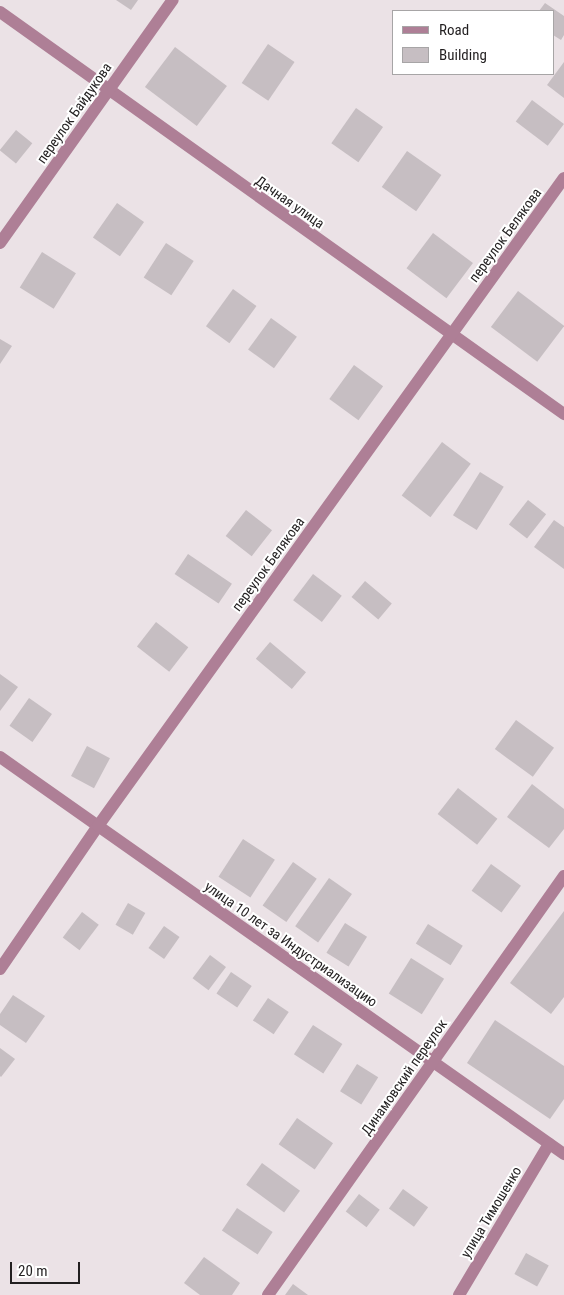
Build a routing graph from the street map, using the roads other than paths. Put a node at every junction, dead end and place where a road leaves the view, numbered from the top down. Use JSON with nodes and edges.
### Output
{"nodes":[{"id":1,"x":173,"y":0,"type":"edge"},
{"id":2,"x":0,"y":12,"type":"edge"},
{"id":3,"x":108,"y":90,"type":"junction"},
{"id":4,"x":564,"y":178,"type":"edge"},
{"id":5,"x":0,"y":243,"type":"edge"},
{"id":6,"x":451,"y":335,"type":"junction"},
{"id":7,"x":564,"y":414,"type":"edge"},
{"id":8,"x":0,"y":757,"type":"edge"},
{"id":9,"x":98,"y":826,"type":"junction"},
{"id":10,"x":564,"y":876,"type":"edge"},
{"id":11,"x":0,"y":969,"type":"edge"},
{"id":12,"x":434,"y":1062,"type":"junction"},
{"id":13,"x":549,"y":1144,"type":"junction"},
{"id":14,"x":564,"y":1154,"type":"edge"},
{"id":15,"x":268,"y":1295,"type":"edge"},
{"id":16,"x":459,"y":1295,"type":"edge"}],
"edges":[{"from":1,"to":3,"type":"street","name":"переулок Байдукова"},
{"from":2,"to":3,"type":"street","name":"Дачная улица"},
{"from":3,"to":5,"type":"street","name":"переулок Байдукова"},
{"from":3,"to":6,"type":"street","name":"Дачная улица"},
{"from":4,"to":6,"type":"street","name":"переулок Белякова"},
{"from":6,"to":7,"type":"street","name":"Дачная улица"},
{"from":6,"to":9,"type":"street","name":"переулок Белякова"},
{"from":8,"to":9,"type":"street","name":"улица 10 лет за Индустриализацию"},
{"from":9,"to":11,"type":"street","name":"переулок Белякова"},
{"from":9,"to":12,"type":"street","name":"улица 10 лет за Индустриализацию"},
{"from":10,"to":12,"type":"street","name":"Динамовский переулок"},
{"from":12,"to":13,"type":"street","name":"улица 10 лет за Индустриализацию"},
{"from":12,"to":15,"type":"street","name":"Динамовский переулок"},
{"from":13,"to":14,"type":"street","name":"улица 10 лет за Индустриализацию"},
{"from":13,"to":16,"type":"street","name":"улица Тимошенко"}]}
